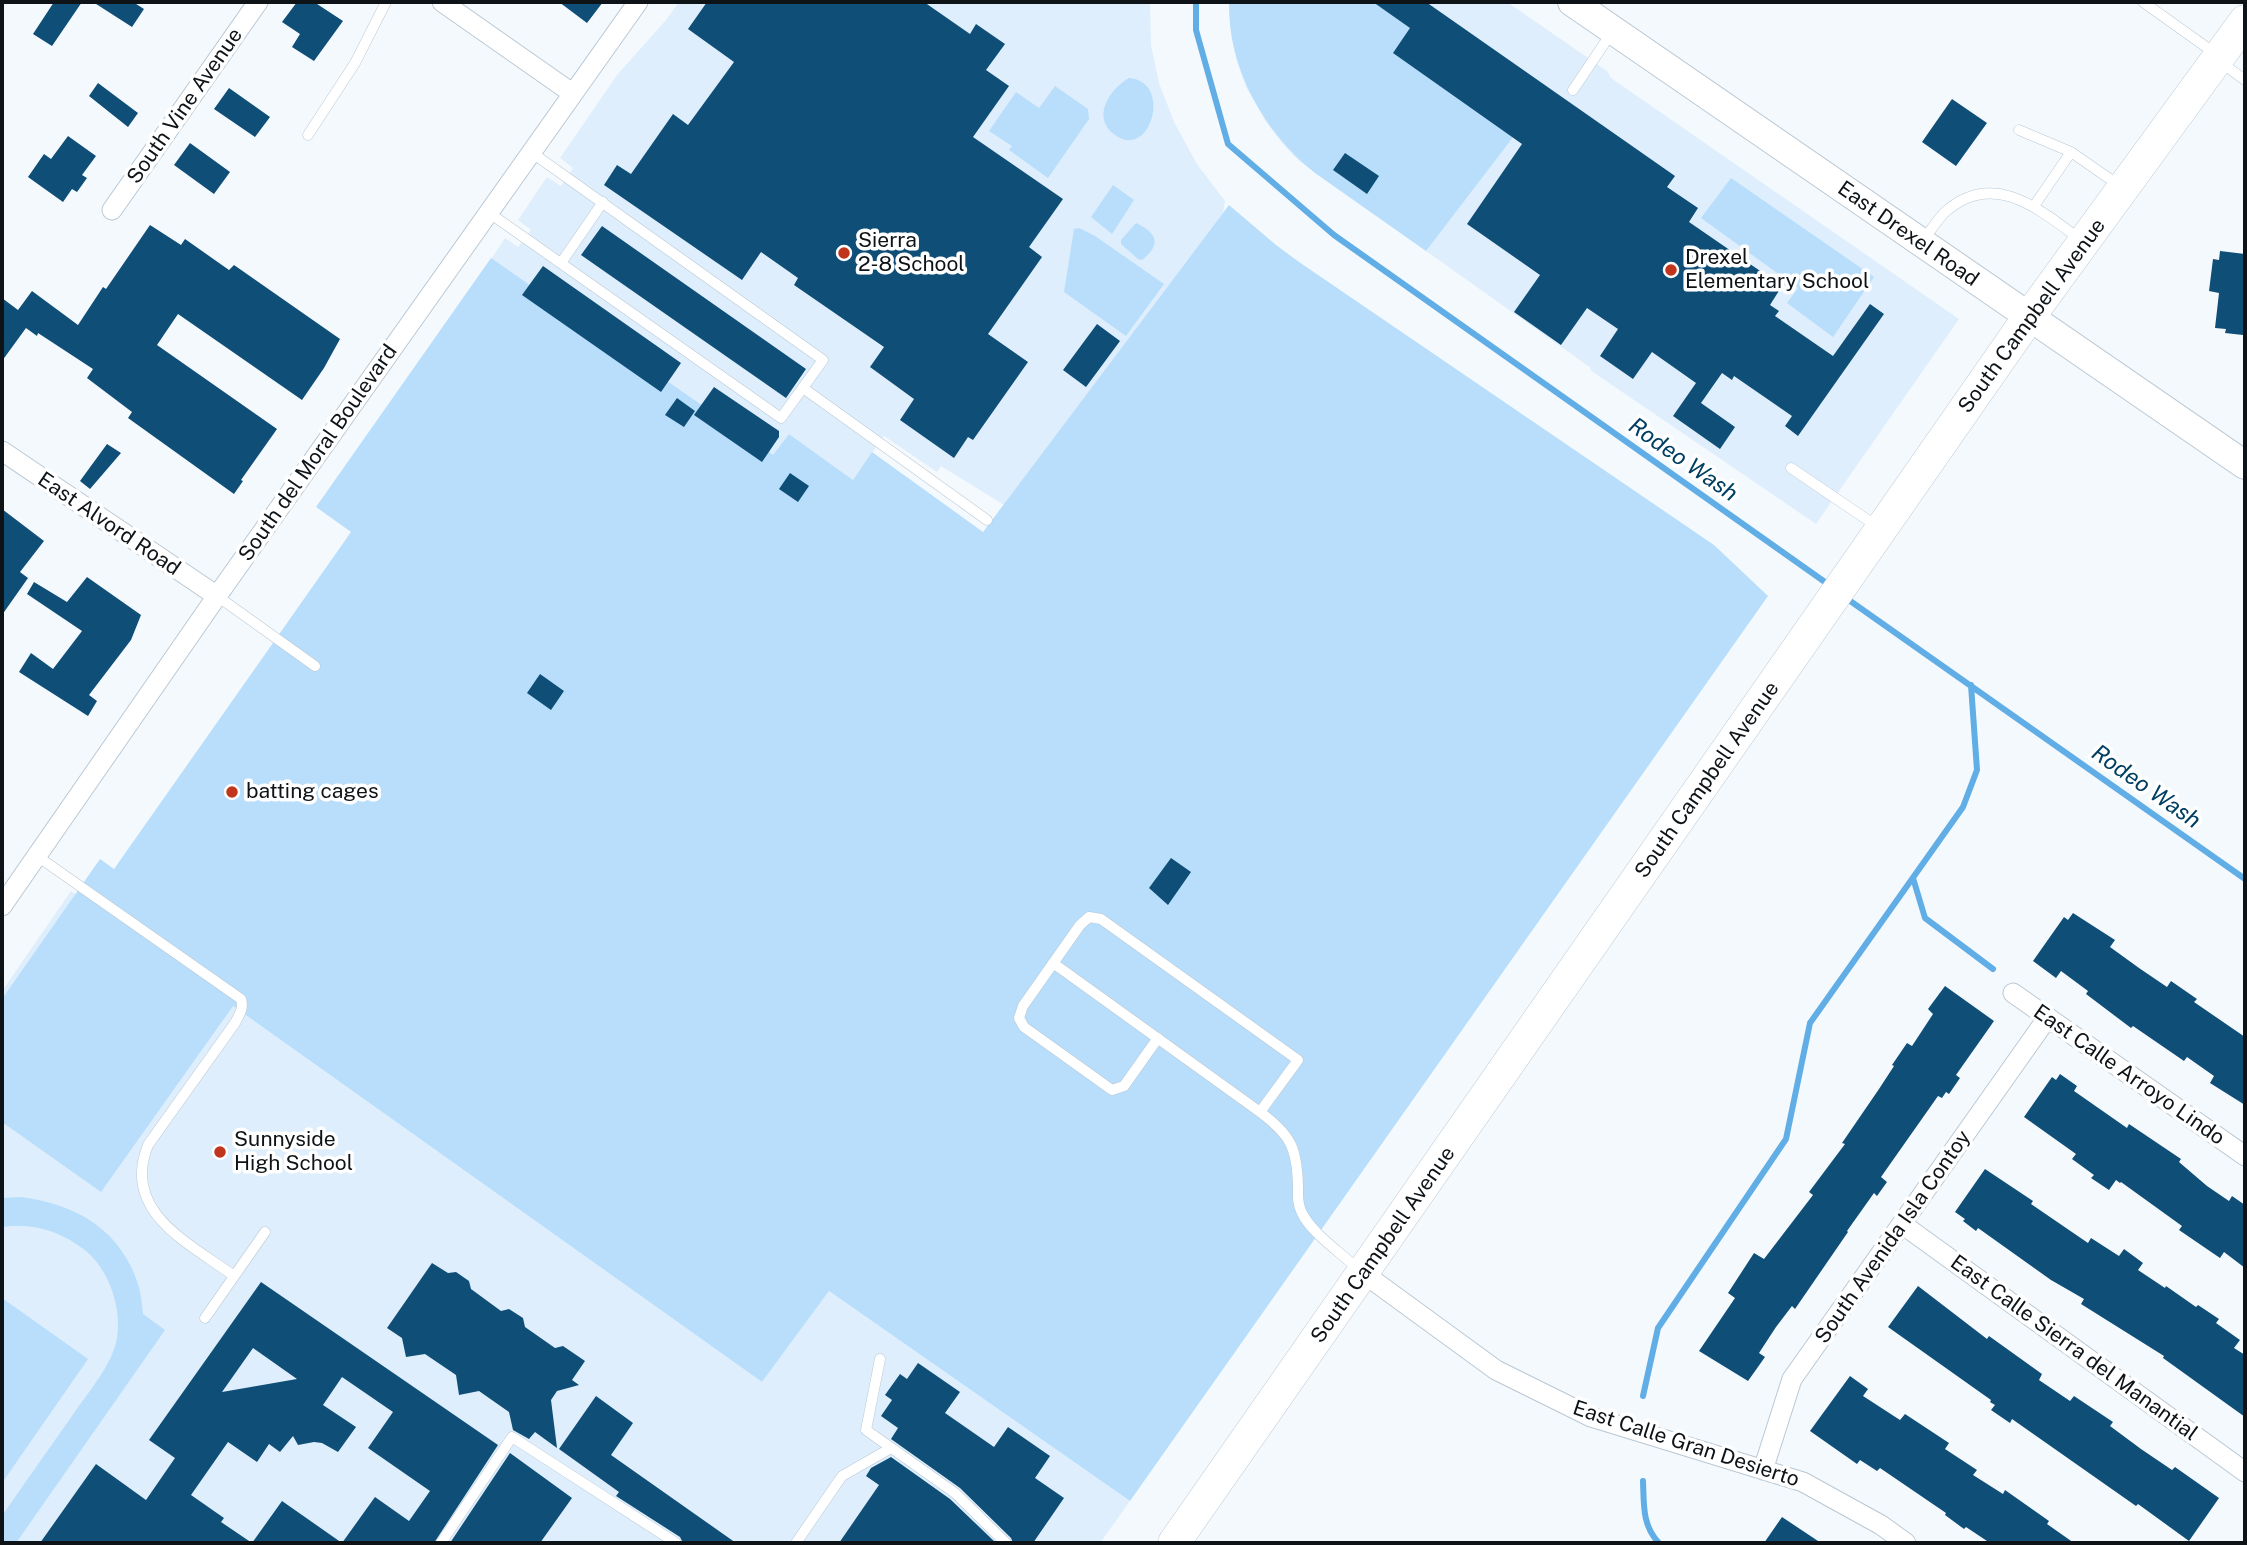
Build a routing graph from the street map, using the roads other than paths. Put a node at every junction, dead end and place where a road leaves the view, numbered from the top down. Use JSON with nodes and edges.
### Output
{"nodes":[{"id":1,"x":258,"y":2,"type":"edge"},
{"id":2,"x":386,"y":2,"type":"edge"},
{"id":3,"x":442,"y":2,"type":"edge"},
{"id":4,"x":638,"y":2,"type":"edge"},
{"id":5,"x":1572,"y":2,"type":"edge"},
{"id":6,"x":2143,"y":2,"type":"edge"},
{"id":7,"x":2245,"y":21,"type":"edge"},
{"id":8,"x":1613,"y":30,"type":"junction"},
{"id":9,"x":2218,"y":58,"type":"junction"},
{"id":10,"x":2245,"y":80,"type":"edge"},
{"id":11,"x":1573,"y":90,"type":"dead end"},
{"id":12,"x":572,"y":93,"type":"junction"},
{"id":13,"x":2019,"y":130,"type":"dead end"},
{"id":14,"x":308,"y":135,"type":"dead end"},
{"id":15,"x":531,"y":152,"type":"junction"},
{"id":16,"x":2071,"y":152,"type":"junction"},
{"id":17,"x":2123,"y":188,"type":"junction"},
{"id":18,"x":603,"y":202,"type":"junction"},
{"id":19,"x":2034,"y":206,"type":"junction"},
{"id":20,"x":112,"y":210,"type":"dead end"},
{"id":21,"x":488,"y":212,"type":"junction"},
{"id":22,"x":2084,"y":242,"type":"junction"},
{"id":23,"x":1922,"y":243,"type":"junction"},
{"id":24,"x":561,"y":263,"type":"junction"},
{"id":25,"x":2029,"y":317,"type":"junction"},
{"id":26,"x":803,"y":387,"type":"junction"},
{"id":27,"x":2,"y":452,"type":"edge"},
{"id":28,"x":2245,"y":465,"type":"edge"},
{"id":29,"x":1791,"y":468,"type":"dead end"},
{"id":30,"x":987,"y":520,"type":"dead end"},
{"id":31,"x":1881,"y":529,"type":"junction"},
{"id":32,"x":216,"y":596,"type":"junction"},
{"id":33,"x":315,"y":666,"type":"dead end"},
{"id":34,"x":37,"y":856,"type":"junction"},
{"id":35,"x":2,"y":906,"type":"edge"},
{"id":36,"x":1053,"y":963,"type":"junction"},
{"id":37,"x":2013,"y":993,"type":"dead end"},
{"id":38,"x":2048,"y":1017,"type":"junction"},
{"id":39,"x":1158,"y":1038,"type":"junction"},
{"id":40,"x":1261,"y":1112,"type":"junction"},
{"id":41,"x":2245,"y":1156,"type":"edge"},
{"id":42,"x":1902,"y":1224,"type":"junction"},
{"id":43,"x":265,"y":1232,"type":"dead end"},
{"id":44,"x":1363,"y":1273,"type":"junction"},
{"id":45,"x":234,"y":1276,"type":"junction"},
{"id":46,"x":205,"y":1318,"type":"dead end"},
{"id":47,"x":880,"y":1359,"type":"dead end"},
{"id":48,"x":891,"y":1448,"type":"junction"},
{"id":49,"x":1763,"y":1470,"type":"junction"},
{"id":50,"x":2245,"y":1472,"type":"edge"},
{"id":51,"x":441,"y":1543,"type":"edge"},
{"id":52,"x":676,"y":1543,"type":"edge"},
{"id":53,"x":796,"y":1543,"type":"edge"},
{"id":54,"x":1006,"y":1543,"type":"edge"},
{"id":55,"x":1174,"y":1543,"type":"edge"},
{"id":56,"x":1906,"y":1543,"type":"edge"}],
"edges":[{"from":1,"to":20,"type":"street","name":"South Vine Avenue"},
{"from":2,"to":14,"type":"lane"},
{"from":3,"to":12,"type":"street"},
{"from":4,"to":12,"type":"street","name":"South del Moral Boulevard"},
{"from":5,"to":8,"type":"street","name":"East Drexel Road"},
{"from":6,"to":9,"type":"lane"},
{"from":7,"to":9,"type":"main road","name":"South Campbell Avenue"},
{"from":8,"to":11,"type":"lane"},
{"from":8,"to":23,"type":"street","name":"East Drexel Road"},
{"from":9,"to":10,"type":"lane"},
{"from":9,"to":17,"type":"main road","name":"South Campbell Avenue"},
{"from":12,"to":15,"type":"street","name":"South del Moral Boulevard"},
{"from":13,"to":16,"type":"lane"},
{"from":15,"to":18,"type":"lane"},
{"from":15,"to":21,"type":"street","name":"South del Moral Boulevard"},
{"from":16,"to":17,"type":"lane"},
{"from":16,"to":19,"type":"lane"},
{"from":17,"to":22,"type":"main road","name":"South Campbell Avenue"},
{"from":18,"to":24,"type":"lane"},
{"from":18,"to":26,"type":"lane"},
{"from":19,"to":22,"type":"lane"},
{"from":19,"to":23,"type":"lane"},
{"from":21,"to":24,"type":"lane"},
{"from":21,"to":32,"type":"street","name":"South del Moral Boulevard"},
{"from":22,"to":25,"type":"main road","name":"South Campbell Avenue"},
{"from":23,"to":25,"type":"street","name":"East Drexel Road"},
{"from":24,"to":26,"type":"lane"},
{"from":25,"to":28,"type":"street","name":"East Drexel Road"},
{"from":25,"to":31,"type":"main road","name":"South Campbell Avenue"},
{"from":26,"to":30,"type":"lane"},
{"from":27,"to":32,"type":"street","name":"East Alvord Road"},
{"from":29,"to":31,"type":"lane"},
{"from":31,"to":44,"type":"main road","name":"South Campbell Avenue"},
{"from":32,"to":33,"type":"lane"},
{"from":32,"to":34,"type":"street","name":"South del Moral Boulevard"},
{"from":34,"to":35,"type":"street","name":"South del Moral Boulevard"},
{"from":34,"to":45,"type":"lane"},
{"from":36,"to":39,"type":"lane"},
{"from":36,"to":39,"type":"lane"},
{"from":36,"to":40,"type":"lane"},
{"from":37,"to":38,"type":"street","name":"East Calle Arroyo Lindo"},
{"from":38,"to":41,"type":"street","name":"East Calle Arroyo Lindo"},
{"from":38,"to":42,"type":"street","name":"South Avenida Isla Contoy"},
{"from":39,"to":40,"type":"lane"},
{"from":40,"to":44,"type":"lane"},
{"from":42,"to":49,"type":"street","name":"South Avenida Isla Contoy"},
{"from":42,"to":50,"type":"street","name":"East Calle Sierra del Manantial"},
{"from":43,"to":45,"type":"lane"},
{"from":44,"to":49,"type":"street","name":"East Calle Gran Desierto"},
{"from":44,"to":55,"type":"main road","name":"South Campbell Avenue"},
{"from":45,"to":46,"type":"lane"},
{"from":47,"to":48,"type":"lane"},
{"from":48,"to":53,"type":"lane"},
{"from":48,"to":54,"type":"lane"},
{"from":49,"to":56,"type":"street","name":"East Calle Gran Desierto"},
{"from":51,"to":52,"type":"lane"}]}
